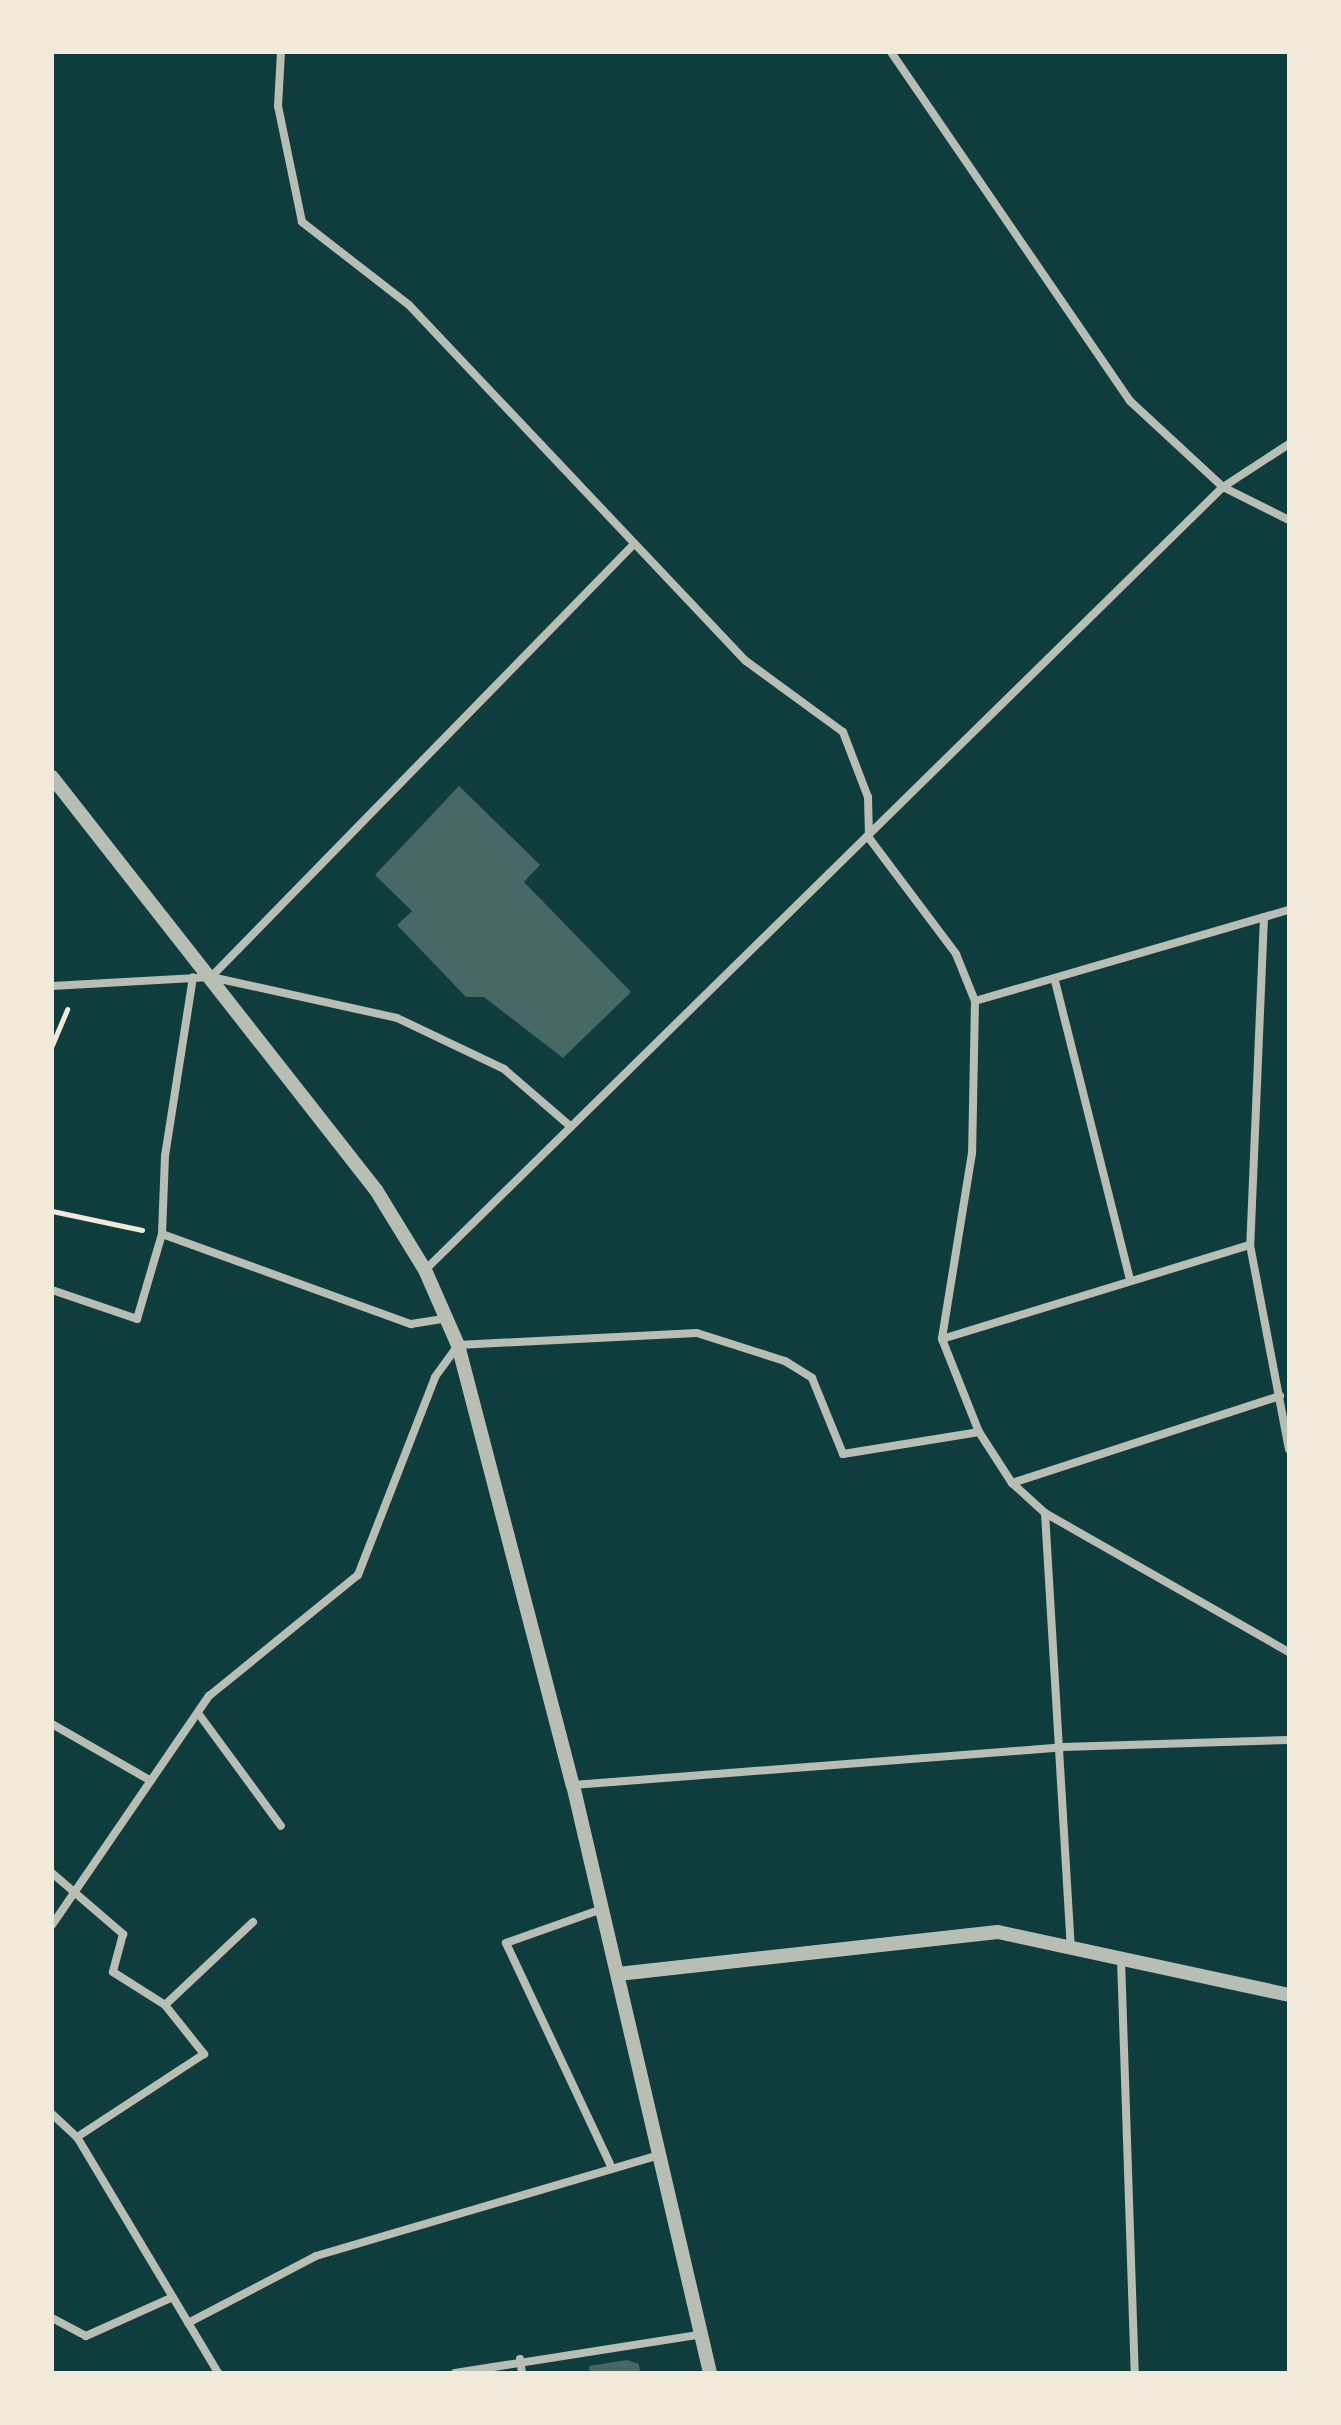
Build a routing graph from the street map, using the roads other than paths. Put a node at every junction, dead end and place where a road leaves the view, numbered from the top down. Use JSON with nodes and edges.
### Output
{"nodes":[{"id":1,"x":281,"y":52,"type":"edge"},
{"id":2,"x":891,"y":52,"type":"edge"},
{"id":3,"x":1289,"y":444,"type":"edge"},
{"id":4,"x":1223,"y":487,"type":"junction"},
{"id":5,"x":1289,"y":520,"type":"edge"},
{"id":6,"x":634,"y":544,"type":"junction"},
{"id":7,"x":52,"y":777,"type":"edge"},
{"id":8,"x":869,"y":838,"type":"junction"},
{"id":9,"x":1289,"y":910,"type":"edge"},
{"id":10,"x":1264,"y":917,"type":"junction"},
{"id":11,"x":193,"y":977,"type":"junction"},
{"id":12,"x":211,"y":977,"type":"junction"},
{"id":13,"x":1055,"y":981,"type":"junction"},
{"id":14,"x":52,"y":986,"type":"edge"},
{"id":15,"x":975,"y":1001,"type":"junction"},
{"id":16,"x":570,"y":1126,"type":"junction"},
{"id":17,"x":162,"y":1234,"type":"junction"},
{"id":18,"x":1250,"y":1245,"type":"junction"},
{"id":19,"x":425,"y":1270,"type":"junction"},
{"id":20,"x":1130,"y":1280,"type":"junction"},
{"id":21,"x":52,"y":1290,"type":"edge"},
{"id":22,"x":447,"y":1318,"type":"junction"},
{"id":23,"x":942,"y":1339,"type":"junction"},
{"id":24,"x":458,"y":1345,"type":"junction"},
{"id":25,"x":1280,"y":1396,"type":"junction"},
{"id":26,"x":979,"y":1432,"type":"junction"},
{"id":27,"x":1289,"y":1449,"type":"edge"},
{"id":28,"x":1012,"y":1483,"type":"junction"},
{"id":29,"x":1045,"y":1513,"type":"junction"},
{"id":30,"x":1289,"y":1652,"type":"edge"},
{"id":31,"x":198,"y":1713,"type":"junction"},
{"id":32,"x":52,"y":1724,"type":"edge"},
{"id":33,"x":1289,"y":1740,"type":"edge"},
{"id":34,"x":1063,"y":1747,"type":"junction"},
{"id":35,"x":151,"y":1781,"type":"junction"},
{"id":36,"x":573,"y":1785,"type":"junction"},
{"id":37,"x":281,"y":1826,"type":"dead end"},
{"id":38,"x":52,"y":1873,"type":"edge"},
{"id":39,"x":75,"y":1891,"type":"junction"},
{"id":40,"x":602,"y":1909,"type":"junction"},
{"id":41,"x":253,"y":1922,"type":"dead end"},
{"id":42,"x":52,"y":1925,"type":"edge"},
{"id":43,"x":1071,"y":1947,"type":"junction"},
{"id":44,"x":1121,"y":1959,"type":"junction"},
{"id":45,"x":618,"y":1974,"type":"junction"},
{"id":46,"x":1289,"y":1995,"type":"edge"},
{"id":47,"x":165,"y":2005,"type":"junction"},
{"id":48,"x":52,"y":2114,"type":"edge"},
{"id":49,"x":77,"y":2137,"type":"junction"},
{"id":50,"x":655,"y":2156,"type":"junction"},
{"id":51,"x":610,"y":2164,"type":"junction"},
{"id":52,"x":173,"y":2297,"type":"junction"},
{"id":53,"x":52,"y":2318,"type":"edge"},
{"id":54,"x":188,"y":2323,"type":"junction"},
{"id":55,"x":703,"y":2334,"type":"junction"},
{"id":56,"x":520,"y":2359,"type":"junction"},
{"id":57,"x":218,"y":2373,"type":"edge"},
{"id":58,"x":455,"y":2373,"type":"edge"},
{"id":59,"x":522,"y":2373,"type":"edge"},
{"id":60,"x":710,"y":2373,"type":"edge"},
{"id":61,"x":1135,"y":2373,"type":"edge"}],
"edges":[{"from":1,"to":6,"type":"street"},
{"from":2,"to":4,"type":"street"},
{"from":3,"to":4,"type":"street"},
{"from":4,"to":5,"type":"street"},
{"from":4,"to":8,"type":"street"},
{"from":6,"to":8,"type":"street"},
{"from":6,"to":12,"type":"street"},
{"from":7,"to":12,"type":"street"},
{"from":8,"to":15,"type":"street"},
{"from":8,"to":16,"type":"street"},
{"from":9,"to":10,"type":"street"},
{"from":10,"to":13,"type":"street"},
{"from":10,"to":18,"type":"street"},
{"from":11,"to":12,"type":"street"},
{"from":11,"to":14,"type":"street"},
{"from":11,"to":17,"type":"street"},
{"from":12,"to":16,"type":"street"},
{"from":12,"to":19,"type":"street"},
{"from":13,"to":15,"type":"street"},
{"from":13,"to":20,"type":"street"},
{"from":15,"to":23,"type":"street"},
{"from":16,"to":19,"type":"street"},
{"from":17,"to":21,"type":"street"},
{"from":17,"to":22,"type":"street"},
{"from":18,"to":20,"type":"street"},
{"from":18,"to":25,"type":"street"},
{"from":19,"to":22,"type":"street"},
{"from":20,"to":23,"type":"street"},
{"from":22,"to":24,"type":"street"},
{"from":23,"to":26,"type":"street"},
{"from":24,"to":26,"type":"street"},
{"from":24,"to":31,"type":"street"},
{"from":24,"to":36,"type":"street"},
{"from":25,"to":27,"type":"street"},
{"from":25,"to":28,"type":"street"},
{"from":26,"to":28,"type":"street"},
{"from":28,"to":29,"type":"street"},
{"from":29,"to":30,"type":"street"},
{"from":29,"to":34,"type":"street"},
{"from":31,"to":35,"type":"street"},
{"from":31,"to":37,"type":"street"},
{"from":32,"to":35,"type":"street"},
{"from":33,"to":34,"type":"street"},
{"from":34,"to":36,"type":"street"},
{"from":34,"to":43,"type":"street"},
{"from":35,"to":39,"type":"street"},
{"from":36,"to":40,"type":"street"},
{"from":38,"to":39,"type":"street"},
{"from":39,"to":42,"type":"street"},
{"from":39,"to":47,"type":"street"},
{"from":40,"to":45,"type":"street"},
{"from":40,"to":51,"type":"street"},
{"from":41,"to":47,"type":"street"},
{"from":43,"to":44,"type":"street"},
{"from":43,"to":45,"type":"street"},
{"from":44,"to":46,"type":"street"},
{"from":44,"to":61,"type":"street"},
{"from":45,"to":50,"type":"street"},
{"from":47,"to":49,"type":"street"},
{"from":48,"to":49,"type":"street"},
{"from":49,"to":52,"type":"street"},
{"from":50,"to":51,"type":"street"},
{"from":50,"to":55,"type":"street"},
{"from":51,"to":54,"type":"street"},
{"from":52,"to":53,"type":"street"},
{"from":52,"to":54,"type":"street"},
{"from":54,"to":57,"type":"street"},
{"from":55,"to":56,"type":"street"},
{"from":55,"to":60,"type":"street"},
{"from":56,"to":58,"type":"street"},
{"from":56,"to":59,"type":"street"}]}
